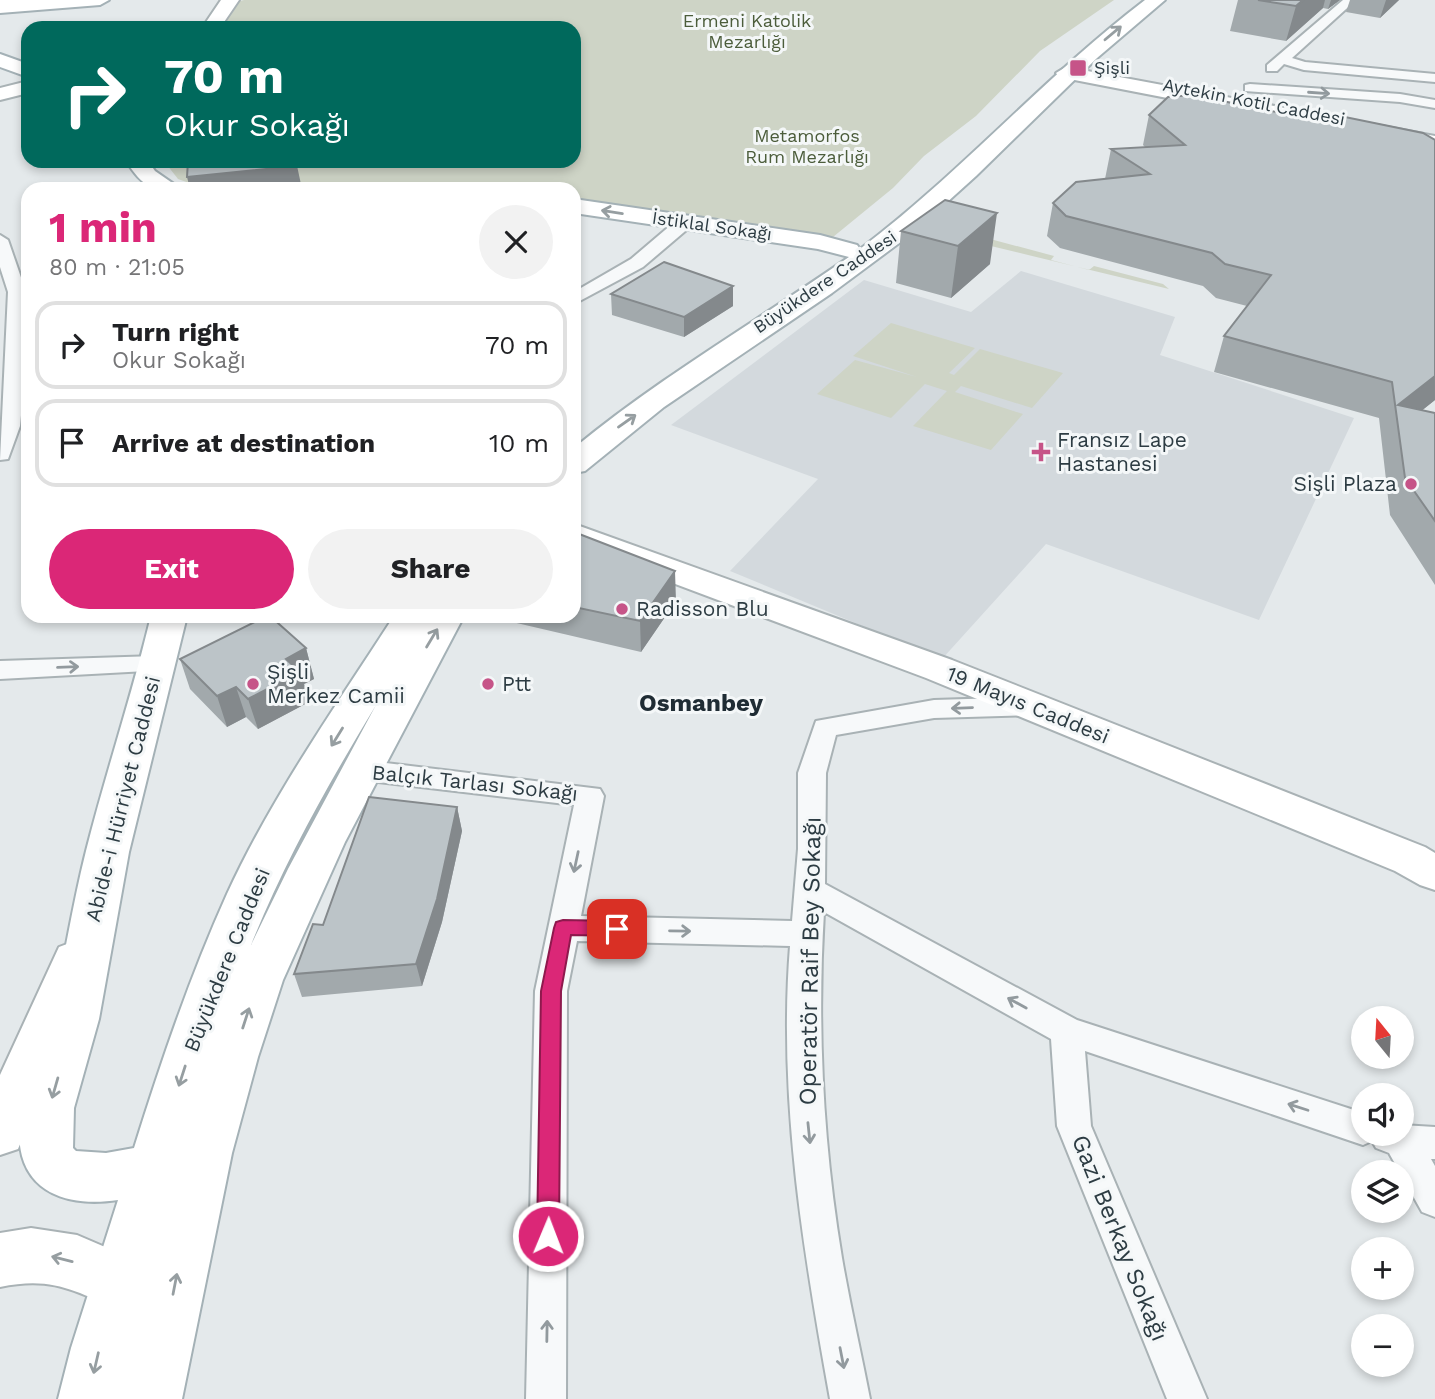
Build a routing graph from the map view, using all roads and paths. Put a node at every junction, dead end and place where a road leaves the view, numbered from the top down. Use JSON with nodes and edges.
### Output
{"nodes":[{"id":1,"x":57,"y":0,"type":"edge"},
{"id":2,"x":100,"y":0,"type":"edge"},
{"id":3,"x":230,"y":0,"type":"edge"},
{"id":4,"x":1130,"y":0,"type":"edge"},
{"id":5,"x":1156,"y":0,"type":"edge"},
{"id":6,"x":1350,"y":0,"type":"edge"},
{"id":7,"x":0,"y":6,"type":"edge"},
{"id":8,"x":216,"y":21,"type":"edge"},
{"id":9,"x":1093,"y":27,"type":"dead end"},
{"id":10,"x":0,"y":48,"type":"edge"},
{"id":11,"x":21,"y":56,"type":"edge"},
{"id":12,"x":0,"y":60,"type":"edge"},
{"id":13,"x":1279,"y":62,"type":"junction"},
{"id":14,"x":1059,"y":65,"type":"junction"},
{"id":15,"x":21,"y":68,"type":"edge"},
{"id":16,"x":1435,"y":78,"type":"edge"},
{"id":17,"x":21,"y":89,"type":"edge"},
{"id":18,"x":0,"y":94,"type":"edge"},
{"id":19,"x":1244,"y":94,"type":"junction"},
{"id":20,"x":1435,"y":104,"type":"edge"},
{"id":21,"x":1435,"y":135,"type":"edge"},
{"id":22,"x":1435,"y":143,"type":"edge"},
{"id":23,"x":142,"y":168,"type":"edge"},
{"id":24,"x":157,"y":182,"type":"edge"},
{"id":25,"x":581,"y":207,"type":"edge"},
{"id":26,"x":684,"y":223,"type":"junction"},
{"id":27,"x":0,"y":240,"type":"edge"},
{"id":28,"x":846,"y":262,"type":"junction"},
{"id":29,"x":15,"y":293,"type":"edge"},
{"id":30,"x":581,"y":295,"type":"edge"},
{"id":31,"x":581,"y":429,"type":"edge"},
{"id":32,"x":0,"y":454,"type":"edge"},
{"id":33,"x":581,"y":458,"type":"edge"},
{"id":34,"x":581,"y":523,"type":"edge"},
{"id":35,"x":581,"y":536,"type":"edge"},
{"id":36,"x":617,"y":548,"type":"junction"},
{"id":37,"x":167,"y":623,"type":"edge"},
{"id":38,"x":408,"y":623,"type":"edge"},
{"id":39,"x":442,"y":623,"type":"edge"},
{"id":40,"x":156,"y":664,"type":"junction"},
{"id":41,"x":0,"y":670,"type":"edge"},
{"id":42,"x":1030,"y":706,"type":"junction"},
{"id":43,"x":361,"y":770,"type":"junction"},
{"id":44,"x":1427,"y":865,"type":"edge"},
{"id":45,"x":810,"y":890,"type":"junction"},
{"id":46,"x":92,"y":926,"type":"junction"},
{"id":47,"x":563,"y":928,"type":"junction"},
{"id":48,"x":807,"y":934,"type":"junction"},
{"id":49,"x":1067,"y":1031,"type":"junction"},
{"id":50,"x":1351,"y":1125,"type":"edge"},
{"id":51,"x":212,"y":1130,"type":"junction"},
{"id":52,"x":0,"y":1132,"type":"edge"},
{"id":53,"x":1408,"y":1146,"type":"edge"},
{"id":54,"x":152,"y":1170,"type":"junction"},
{"id":55,"x":1435,"y":1200,"type":"edge"},
{"id":56,"x":0,"y":1260,"type":"edge"},
{"id":57,"x":120,"y":1282,"type":"junction"},
{"id":58,"x":88,"y":1399,"type":"edge"},
{"id":59,"x":134,"y":1399,"type":"edge"},
{"id":60,"x":152,"y":1399,"type":"edge"},
{"id":61,"x":546,"y":1399,"type":"edge"},
{"id":62,"x":850,"y":1399,"type":"edge"},
{"id":63,"x":1187,"y":1399,"type":"edge"}],
"edges":[{"from":1,"to":7,"type":"main road"},
{"from":2,"to":7,"type":"main road"},
{"from":3,"to":8,"type":"main road"},
{"from":4,"to":9,"type":"main road"},
{"from":14,"to":5,"type":"main road","name":"Büyükdere Caddesi","one_way":true},
{"from":6,"to":13,"type":"street"},
{"from":10,"to":11,"type":"main road"},
{"from":12,"to":15,"type":"main road"},
{"from":13,"to":16,"type":"street"},
{"from":13,"to":19,"type":"street"},
{"from":14,"to":19,"type":"main road","name":"Aytekin Kotil Caddesi"},
{"from":14,"to":22,"type":"main road","name":"Aytekin Kotil Caddesi"},
{"from":14,"to":28,"type":"main road","name":"Büyükdere Caddesi"},
{"from":17,"to":18,"type":"main road"},
{"from":19,"to":20,"type":"street","one_way":true},
{"from":19,"to":21,"type":"main road","name":"Aytekin Kotil Caddesi"},
{"from":23,"to":24,"type":"main road"},
{"from":26,"to":25,"type":"main road","name":"İstiklal Sokağı","one_way":true},
{"from":26,"to":28,"type":"main road","name":"İstiklal Sokağı"},
{"from":26,"to":30,"type":"street"},
{"from":27,"to":29,"type":"street"},
{"from":28,"to":31,"type":"main road","name":"Büyükdere Caddesi"},
{"from":33,"to":28,"type":"main road","name":"Büyükdere Caddesi","one_way":true},
{"from":29,"to":32,"type":"street"},
{"from":34,"to":36,"type":"main road","name":"19 Mayıs Caddesi"},
{"from":35,"to":36,"type":"main road","name":"19 Mayıs Caddesi"},
{"from":36,"to":42,"type":"main road","name":"19 Mayıs Caddesi"},
{"from":37,"to":40,"type":"main road","name":"Abide-i Hürriyet Caddesi"},
{"from":38,"to":54,"type":"main road","name":"Büyükdere Caddesi","one_way":true},
{"from":43,"to":39,"type":"main road","name":"Büyükdere Caddesi","one_way":true},
{"from":41,"to":40,"type":"street","one_way":true},
{"from":40,"to":46,"type":"main road","name":"Abide-i Hürriyet Caddesi"},
{"from":42,"to":44,"type":"main road","name":"19 Mayıs Caddesi"},
{"from":42,"to":45,"type":"street","name":"Operatör Raif Bey Sokağı","one_way":true},
{"from":43,"to":47,"type":"street","name":"Balçık Tarlası Sokağı","one_way":true},
{"from":51,"to":43,"type":"main road","name":"Büyükdere Caddesi","one_way":true},
{"from":45,"to":48,"type":"street","name":"Operatör Raif Bey Sokağı"},
{"from":49,"to":45,"type":"street","one_way":true},
{"from":46,"to":52,"type":"main road","name":"Abide-i Hürriyet Caddesi"},
{"from":46,"to":54,"type":"main road","one_way":true},
{"from":47,"to":48,"type":"street","one_way":true},
{"from":61,"to":47,"type":"street","one_way":true},
{"from":48,"to":62,"type":"street","name":"Operatör Raif Bey Sokağı","one_way":true},
{"from":50,"to":49,"type":"street","one_way":true},
{"from":49,"to":63,"type":"street","name":"Gazi Berkay Sokağı"},
{"from":51,"to":54,"type":"main road"},
{"from":60,"to":51,"type":"main road","name":"Büyükdere Caddesi","one_way":true},
{"from":53,"to":55,"type":"street"},
{"from":54,"to":57,"type":"main road","name":"Büyükdere Caddesi"},
{"from":57,"to":56,"type":"main road","one_way":true},
{"from":57,"to":58,"type":"main road","name":"Büyükdere Caddesi","one_way":true},
{"from":57,"to":59,"type":"main road"}]}
